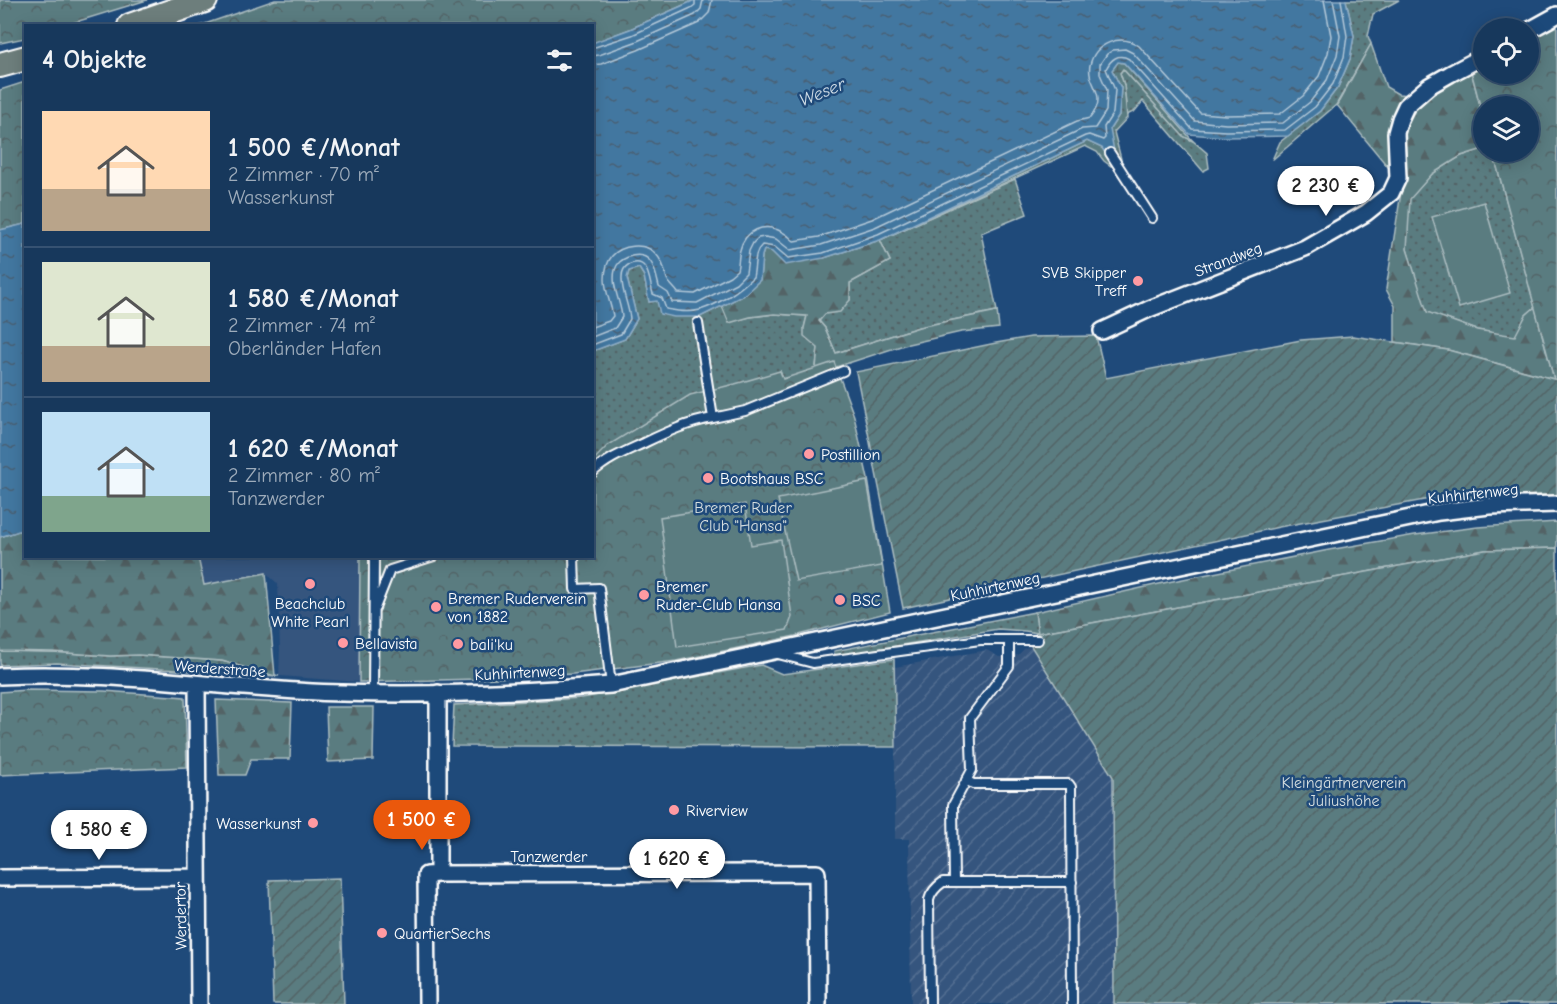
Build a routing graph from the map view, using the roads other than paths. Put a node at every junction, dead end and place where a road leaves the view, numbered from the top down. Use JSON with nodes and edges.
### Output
{"nodes":[{"id":1,"x":205,"y":0,"type":"edge"},
{"id":2,"x":1557,"y":15,"type":"edge"},
{"id":3,"x":136,"y":24,"type":"edge"},
{"id":4,"x":1539,"y":25,"type":"edge"},
{"id":5,"x":24,"y":59,"type":"edge"},
{"id":6,"x":1473,"y":62,"type":"edge"},
{"id":7,"x":0,"y":65,"type":"edge"},
{"id":8,"x":1110,"y":153,"type":"dead end"},
{"id":9,"x":1152,"y":218,"type":"dead end"},
{"id":10,"x":698,"y":323,"type":"dead end"},
{"id":11,"x":1102,"y":331,"type":"dead end"},
{"id":12,"x":843,"y":371,"type":"dead end"},
{"id":13,"x":713,"y":418,"type":"junction"},
{"id":14,"x":594,"y":471,"type":"edge"},
{"id":15,"x":1557,"y":504,"type":"edge"},
{"id":16,"x":374,"y":558,"type":"edge"},
{"id":17,"x":428,"y":558,"type":"edge"},
{"id":18,"x":574,"y":558,"type":"edge"},
{"id":19,"x":373,"y":612,"type":"junction"},
{"id":20,"x":1009,"y":640,"type":"junction"},
{"id":21,"x":1038,"y":640,"type":"dead end"},
{"id":22,"x":772,"y":652,"type":"junction"},
{"id":23,"x":0,"y":676,"type":"edge"},
{"id":24,"x":197,"y":684,"type":"junction"},
{"id":25,"x":611,"y":685,"type":"junction"},
{"id":26,"x":373,"y":693,"type":"junction"},
{"id":27,"x":438,"y":693,"type":"junction"},
{"id":28,"x":966,"y":780,"type":"junction"},
{"id":29,"x":438,"y":874,"type":"junction"},
{"id":30,"x":198,"y":877,"type":"junction"},
{"id":31,"x":0,"y":878,"type":"edge"},
{"id":32,"x":954,"y":882,"type":"junction"},
{"id":33,"x":1072,"y":882,"type":"junction"},
{"id":34,"x":199,"y":1004,"type":"edge"},
{"id":35,"x":426,"y":1004,"type":"edge"},
{"id":36,"x":818,"y":1004,"type":"edge"},
{"id":37,"x":930,"y":1004,"type":"edge"},
{"id":38,"x":1072,"y":1004,"type":"edge"}],
"edges":[{"from":1,"to":3,"type":"main road"},
{"from":2,"to":4,"type":"street"},
{"from":5,"to":7,"type":"main road"},
{"from":6,"to":11,"type":"street","name":"Strandweg"},
{"from":8,"to":9,"type":"lane"},
{"from":10,"to":13,"type":"lane"},
{"from":12,"to":13,"type":"lane"},
{"from":13,"to":14,"type":"lane"},
{"from":15,"to":22,"type":"street","name":"Kuhhirtenweg"},
{"from":16,"to":19,"type":"lane"},
{"from":17,"to":19,"type":"lane"},
{"from":18,"to":25,"type":"lane"},
{"from":19,"to":26,"type":"lane"},
{"from":20,"to":21,"type":"lane"},
{"from":20,"to":22,"type":"lane"},
{"from":20,"to":28,"type":"lane"},
{"from":22,"to":25,"type":"street","name":"Kuhhirtenweg"},
{"from":23,"to":24,"type":"street","name":"Werderstraße"},
{"from":24,"to":26,"type":"street","name":"Werderstraße"},
{"from":24,"to":30,"type":"street","name":"Werdertor"},
{"from":25,"to":27,"type":"street","name":"Kuhhirtenweg"},
{"from":26,"to":27,"type":"street","name":"Werderstraße"},
{"from":27,"to":29,"type":"street"},
{"from":28,"to":32,"type":"lane"},
{"from":28,"to":33,"type":"lane"},
{"from":29,"to":35,"type":"street"},
{"from":29,"to":36,"type":"street","name":"Tanzwerder"},
{"from":30,"to":31,"type":"street"},
{"from":30,"to":34,"type":"street","name":"Werdertor"},
{"from":32,"to":33,"type":"lane"},
{"from":32,"to":37,"type":"lane"},
{"from":33,"to":38,"type":"lane"}]}
